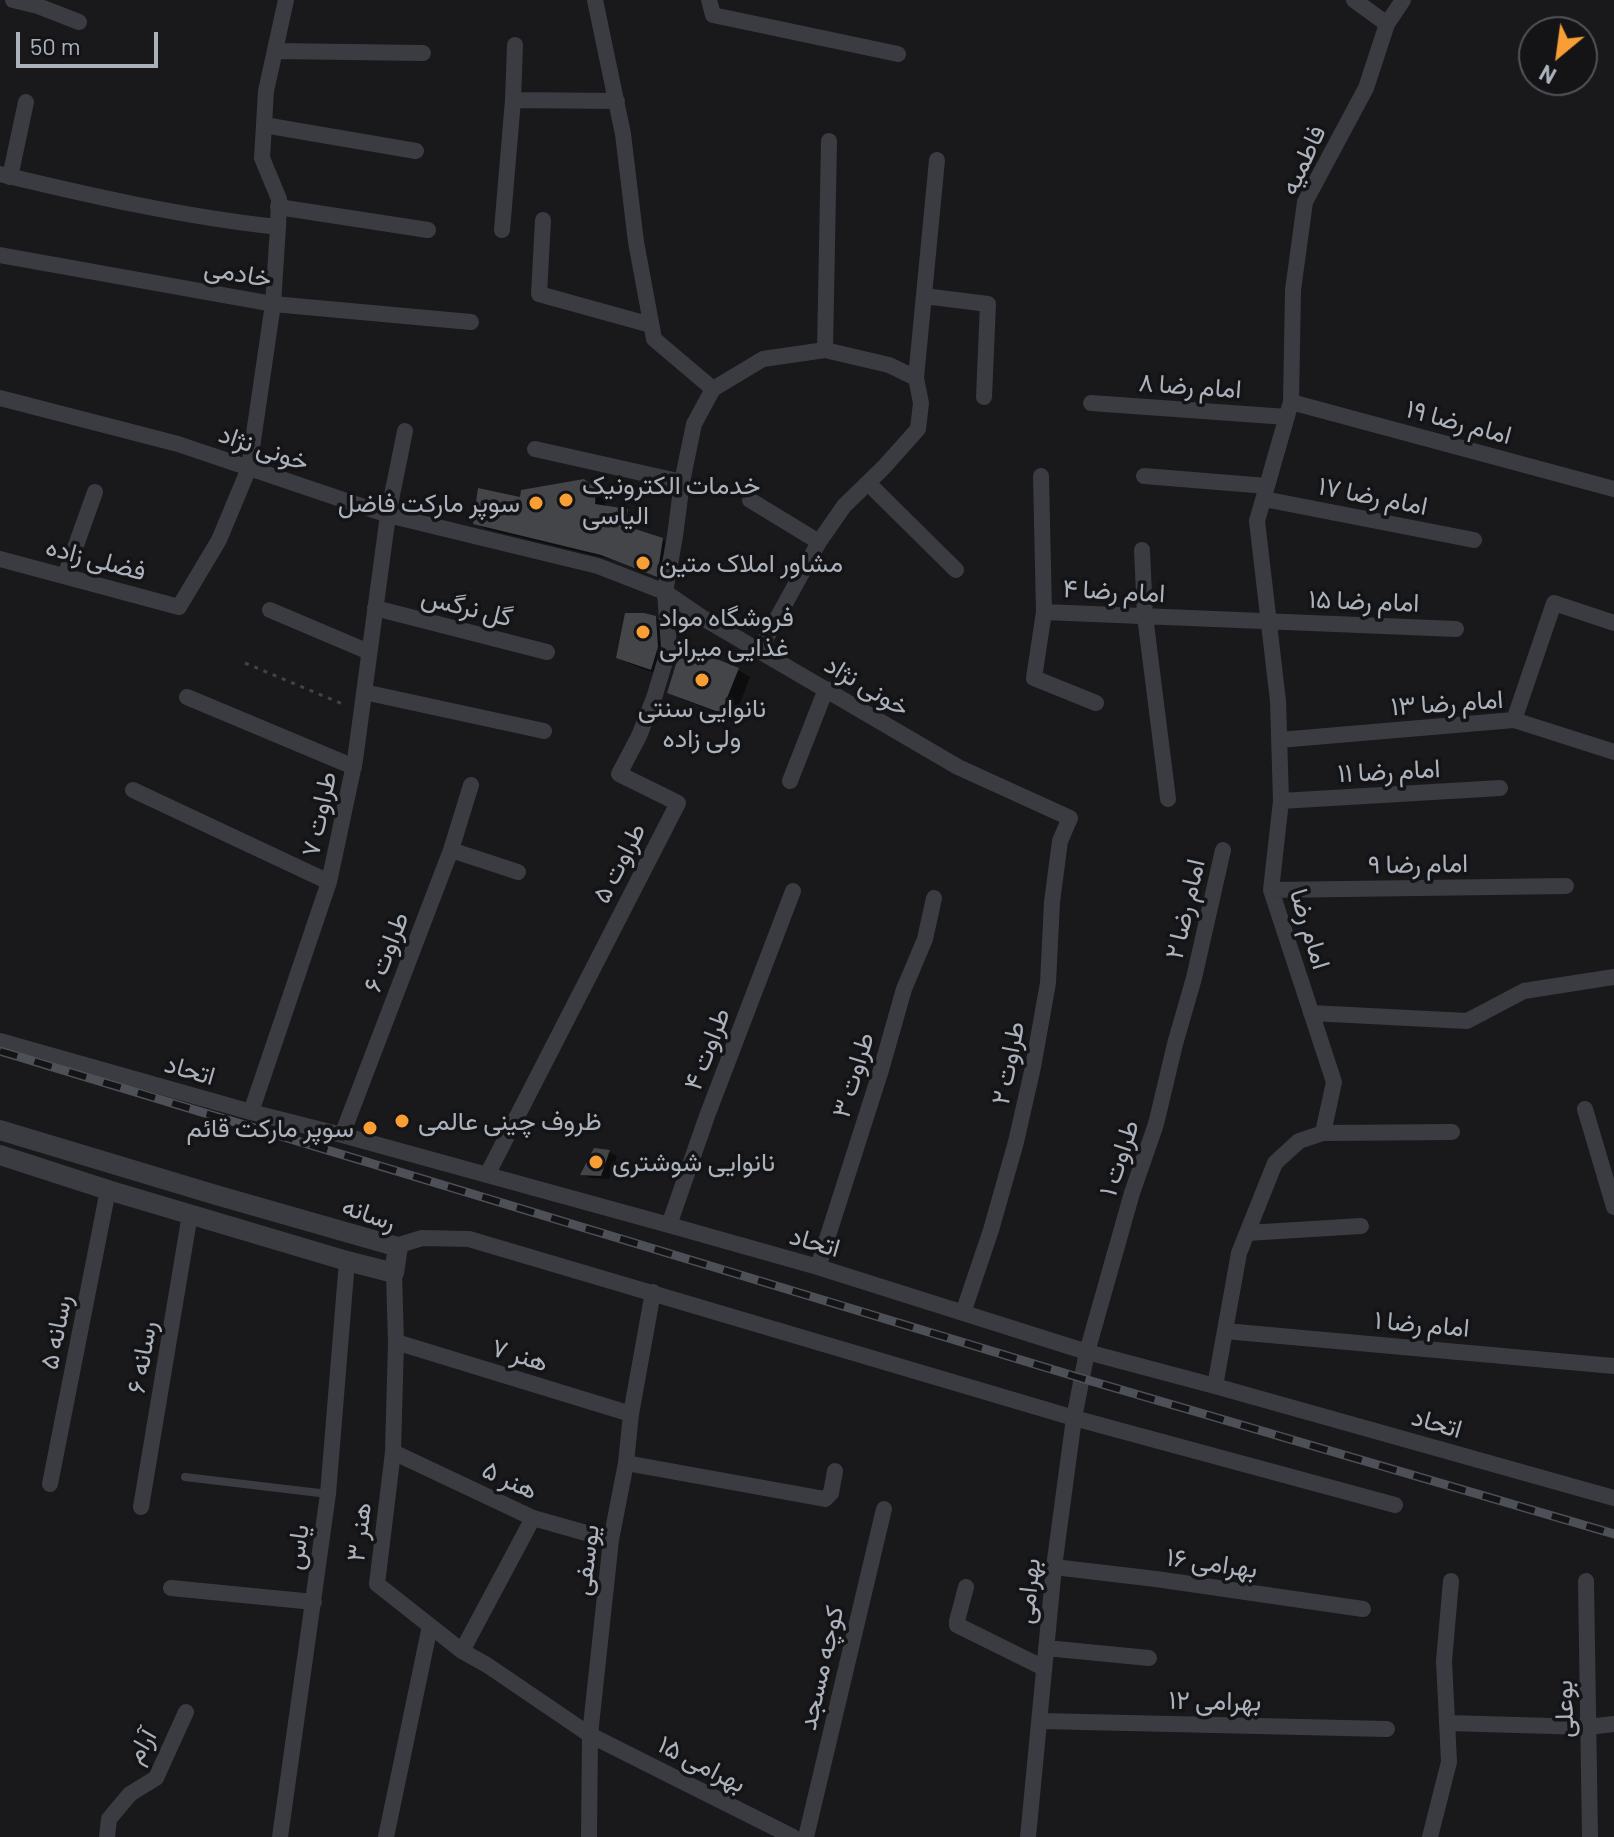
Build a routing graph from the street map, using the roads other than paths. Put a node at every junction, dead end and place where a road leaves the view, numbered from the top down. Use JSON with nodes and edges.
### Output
{"nodes":[{"id":1,"x":13,"y":0,"type":"edge"},
{"id":2,"x":286,"y":0,"type":"edge"},
{"id":3,"x":595,"y":0,"type":"edge"},
{"id":4,"x":709,"y":0,"type":"edge"},
{"id":5,"x":1354,"y":0,"type":"edge"},
{"id":6,"x":1403,"y":0,"type":"edge"},
{"id":7,"x":79,"y":22,"type":"dead end"},
{"id":8,"x":1387,"y":24,"type":"junction"},
{"id":9,"x":515,"y":45,"type":"dead end"},
{"id":10,"x":275,"y":51,"type":"junction"},
{"id":11,"x":423,"y":53,"type":"dead end"},
{"id":12,"x":898,"y":54,"type":"dead end"},
{"id":13,"x":513,"y":100,"type":"junction"},
{"id":14,"x":617,"y":101,"type":"junction"},
{"id":15,"x":26,"y":102,"type":"dead end"},
{"id":16,"x":264,"y":125,"type":"junction"},
{"id":17,"x":829,"y":141,"type":"dead end"},
{"id":18,"x":416,"y":151,"type":"dead end"},
{"id":19,"x":937,"y":160,"type":"dead end"},
{"id":20,"x":5,"y":176,"type":"edge"},
{"id":21,"x":278,"y":207,"type":"junction"},
{"id":22,"x":543,"y":220,"type":"dead end"},
{"id":23,"x":278,"y":227,"type":"junction"},
{"id":24,"x":428,"y":230,"type":"dead end"},
{"id":25,"x":502,"y":230,"type":"dead end"},
{"id":26,"x":0,"y":255,"type":"edge"},
{"id":27,"x":924,"y":296,"type":"junction"},
{"id":28,"x":273,"y":304,"type":"junction"},
{"id":29,"x":471,"y":322,"type":"dead end"},
{"id":30,"x":651,"y":325,"type":"junction"},
{"id":31,"x":825,"y":350,"type":"junction"},
{"id":32,"x":916,"y":378,"type":"junction"},
{"id":33,"x":713,"y":389,"type":"junction"},
{"id":34,"x":984,"y":397,"type":"dead end"},
{"id":35,"x":0,"y":398,"type":"edge"},
{"id":36,"x":1091,"y":403,"type":"dead end"},
{"id":37,"x":1289,"y":409,"type":"junction"},
{"id":38,"x":405,"y":431,"type":"dead end"},
{"id":39,"x":535,"y":449,"type":"dead end"},
{"id":40,"x":249,"y":468,"type":"junction"},
{"id":41,"x":1041,"y":476,"type":"dead end"},
{"id":42,"x":1144,"y":476,"type":"dead end"},
{"id":43,"x":682,"y":482,"type":"junction"},
{"id":44,"x":868,"y":483,"type":"junction"},
{"id":45,"x":1614,"y":489,"type":"edge"},
{"id":46,"x":95,"y":492,"type":"dead end"},
{"id":47,"x":1265,"y":492,"type":"junction"},
{"id":48,"x":750,"y":500,"type":"dead end"},
{"id":49,"x":388,"y":515,"type":"junction"},
{"id":50,"x":1474,"y":540,"type":"dead end"},
{"id":51,"x":819,"y":542,"type":"junction"},
{"id":52,"x":1142,"y":550,"type":"dead end"},
{"id":53,"x":0,"y":559,"type":"edge"},
{"id":54,"x":956,"y":570,"type":"dead end"},
{"id":55,"x":65,"y":576,"type":"junction"},
{"id":56,"x":665,"y":592,"type":"junction"},
{"id":57,"x":375,"y":608,"type":"junction"},
{"id":58,"x":270,"y":610,"type":"dead end"},
{"id":59,"x":1044,"y":612,"type":"junction"},
{"id":60,"x":1145,"y":616,"type":"junction"},
{"id":61,"x":1269,"y":621,"type":"junction"},
{"id":62,"x":1614,"y":623,"type":"edge"},
{"id":63,"x":1456,"y":629,"type":"dead end"},
{"id":64,"x":759,"y":651,"type":"junction"},
{"id":65,"x":369,"y":652,"type":"junction"},
{"id":66,"x":547,"y":652,"type":"dead end"},
{"id":67,"x":826,"y":689,"type":"junction"},
{"id":68,"x":364,"y":692,"type":"junction"},
{"id":69,"x":187,"y":697,"type":"dead end"},
{"id":70,"x":1096,"y":703,"type":"dead end"},
{"id":71,"x":1514,"y":720,"type":"junction"},
{"id":72,"x":544,"y":731,"type":"dead end"},
{"id":73,"x":1279,"y":740,"type":"junction"},
{"id":74,"x":1614,"y":752,"type":"edge"},
{"id":75,"x":354,"y":767,"type":"junction"},
{"id":76,"x":790,"y":781,"type":"dead end"},
{"id":77,"x":471,"y":785,"type":"dead end"},
{"id":78,"x":1500,"y":788,"type":"dead end"},
{"id":79,"x":133,"y":790,"type":"dead end"},
{"id":80,"x":1168,"y":799,"type":"dead end"},
{"id":81,"x":1281,"y":801,"type":"junction"},
{"id":82,"x":1070,"y":818,"type":"joint"},
{"id":83,"x":451,"y":850,"type":"junction"},
{"id":84,"x":1223,"y":850,"type":"dead end"},
{"id":85,"x":518,"y":872,"type":"dead end"},
{"id":86,"x":329,"y":882,"type":"junction"},
{"id":87,"x":1566,"y":886,"type":"dead end"},
{"id":88,"x":1271,"y":890,"type":"junction"},
{"id":89,"x":793,"y":891,"type":"dead end"},
{"id":90,"x":934,"y":898,"type":"dead end"},
{"id":91,"x":1614,"y":977,"type":"edge"},
{"id":92,"x":1194,"y":978,"type":"joint"},
{"id":93,"x":1311,"y":1013,"type":"junction"},
{"id":94,"x":0,"y":1041,"type":"edge"},
{"id":95,"x":1585,"y":1109,"type":"dead end"},
{"id":96,"x":251,"y":1112,"type":"junction"},
{"id":97,"x":0,"y":1130,"type":"edge"},
{"id":98,"x":1452,"y":1132,"type":"dead end"},
{"id":99,"x":1323,"y":1133,"type":"junction"},
{"id":100,"x":342,"y":1135,"type":"junction"},
{"id":101,"x":0,"y":1155,"type":"edge"},
{"id":102,"x":487,"y":1175,"type":"junction"},
{"id":103,"x":108,"y":1190,"type":"junction"},
{"id":104,"x":1614,"y":1207,"type":"edge"},
{"id":105,"x":190,"y":1214,"type":"junction"},
{"id":106,"x":669,"y":1225,"type":"junction"},
{"id":107,"x":1361,"y":1226,"type":"dead end"},
{"id":108,"x":1247,"y":1233,"type":"junction"},
{"id":109,"x":396,"y":1246,"type":"junction"},
{"id":110,"x":347,"y":1261,"type":"junction"},
{"id":111,"x":818,"y":1267,"type":"junction"},
{"id":112,"x":394,"y":1273,"type":"junction"},
{"id":113,"x":653,"y":1292,"type":"junction"},
{"id":114,"x":963,"y":1313,"type":"junction"},
{"id":115,"x":1225,"y":1331,"type":"junction"},
{"id":116,"x":396,"y":1342,"type":"junction"},
{"id":117,"x":1087,"y":1352,"type":"junction"},
{"id":118,"x":1614,"y":1366,"type":"edge"},
{"id":119,"x":1215,"y":1386,"type":"junction"},
{"id":120,"x":631,"y":1414,"type":"junction"},
{"id":121,"x":1074,"y":1418,"type":"junction"},
{"id":122,"x":393,"y":1452,"type":"junction"},
{"id":123,"x":626,"y":1463,"type":"junction"},
{"id":124,"x":835,"y":1471,"type":"dead end"},
{"id":125,"x":185,"y":1477,"type":"dead end"},
{"id":126,"x":50,"y":1484,"type":"dead end"},
{"id":127,"x":328,"y":1494,"type":"junction"},
{"id":128,"x":1614,"y":1498,"type":"edge"},
{"id":129,"x":1395,"y":1505,"type":"dead end"},
{"id":130,"x":141,"y":1507,"type":"dead end"},
{"id":131,"x":884,"y":1509,"type":"dead end"},
{"id":132,"x":533,"y":1518,"type":"junction"},
{"id":133,"x":611,"y":1540,"type":"junction"},
{"id":134,"x":1054,"y":1567,"type":"junction"},
{"id":135,"x":1451,"y":1581,"type":"dead end"},
{"id":136,"x":1586,"y":1581,"type":"dead end"},
{"id":137,"x":966,"y":1587,"type":"dead end"},
{"id":138,"x":171,"y":1588,"type":"dead end"},
{"id":139,"x":314,"y":1602,"type":"junction"},
{"id":140,"x":1363,"y":1609,"type":"dead end"},
{"id":141,"x":430,"y":1626,"type":"junction"},
{"id":142,"x":1046,"y":1648,"type":"junction"},
{"id":143,"x":462,"y":1651,"type":"junction"},
{"id":144,"x":1149,"y":1658,"type":"dead end"},
{"id":145,"x":1044,"y":1668,"type":"junction"},
{"id":146,"x":186,"y":1712,"type":"dead end"},
{"id":147,"x":1041,"y":1721,"type":"junction"},
{"id":148,"x":1447,"y":1723,"type":"junction"},
{"id":149,"x":1614,"y":1724,"type":"edge"},
{"id":150,"x":1588,"y":1727,"type":"junction"},
{"id":151,"x":1387,"y":1729,"type":"dead end"},
{"id":152,"x":590,"y":1735,"type":"junction"},
{"id":153,"x":107,"y":1837,"type":"edge"},
{"id":154,"x":280,"y":1837,"type":"edge"},
{"id":155,"x":386,"y":1837,"type":"edge"},
{"id":156,"x":589,"y":1837,"type":"edge"},
{"id":157,"x":793,"y":1837,"type":"edge"},
{"id":158,"x":806,"y":1837,"type":"edge"},
{"id":159,"x":1028,"y":1837,"type":"edge"},
{"id":160,"x":1430,"y":1837,"type":"edge"},
{"id":161,"x":1590,"y":1837,"type":"edge"}],
"edges":[{"from":1,"to":7,"type":"street"},
{"from":2,"to":10,"type":"street"},
{"from":3,"to":14,"type":"street"},
{"from":4,"to":12,"type":"street"},
{"from":5,"to":8,"type":"street"},
{"from":6,"to":8,"type":"street","name":"فاطمیه"},
{"from":8,"to":37,"type":"street","name":"فاطمیه"},
{"from":9,"to":13,"type":"street"},
{"from":10,"to":11,"type":"street"},
{"from":10,"to":16,"type":"street"},
{"from":13,"to":14,"type":"street"},
{"from":13,"to":25,"type":"street"},
{"from":14,"to":30,"type":"street"},
{"from":15,"to":20,"type":"street"},
{"from":16,"to":18,"type":"street"},
{"from":16,"to":21,"type":"street"},
{"from":17,"to":31,"type":"street"},
{"from":19,"to":27,"type":"street"},
{"from":20,"to":23,"type":"street"},
{"from":21,"to":23,"type":"street"},
{"from":21,"to":24,"type":"street"},
{"from":22,"to":30,"type":"street"},
{"from":23,"to":28,"type":"street"},
{"from":26,"to":28,"type":"street","name":"خادمی"},
{"from":27,"to":32,"type":"street"},
{"from":27,"to":34,"type":"street"},
{"from":28,"to":29,"type":"street","name":"خادمی"},
{"from":28,"to":40,"type":"street"},
{"from":30,"to":33,"type":"street"},
{"from":31,"to":32,"type":"street"},
{"from":31,"to":33,"type":"street"},
{"from":32,"to":44,"type":"street"},
{"from":33,"to":43,"type":"street"},
{"from":35,"to":40,"type":"street","name":"خونی نژاد"},
{"from":36,"to":37,"type":"street","name":"امام رضا ۸"},
{"from":37,"to":45,"type":"street","name":"امام رضا ۱۹"},
{"from":37,"to":47,"type":"street","name":"امام رضا"},
{"from":38,"to":49,"type":"street","name":"طراوت ۷"},
{"from":39,"to":43,"type":"street"},
{"from":40,"to":49,"type":"street","name":"خونی نژاد"},
{"from":40,"to":55,"type":"street","name":"فضلی زاده"},
{"from":41,"to":59,"type":"street","name":"امام رضا ۴"},
{"from":42,"to":47,"type":"street","name":"امام رضا ۱۷"},
{"from":43,"to":56,"type":"street"},
{"from":44,"to":51,"type":"street"},
{"from":44,"to":54,"type":"street"},
{"from":46,"to":55,"type":"street"},
{"from":47,"to":50,"type":"street","name":"امام رضا ۱۷"},
{"from":47,"to":61,"type":"street","name":"امام رضا"},
{"from":48,"to":51,"type":"street"},
{"from":49,"to":56,"type":"street","name":"خونی نژاد"},
{"from":49,"to":57,"type":"street","name":"طراوت ۷"},
{"from":51,"to":64,"type":"street"},
{"from":52,"to":60,"type":"street"},
{"from":53,"to":55,"type":"street","name":"فضلی زاده"},
{"from":56,"to":64,"type":"street","name":"خونی نژاد"},
{"from":56,"to":102,"type":"street","name":"طراوت ۵"},
{"from":57,"to":65,"type":"street","name":"طراوت ۷"},
{"from":57,"to":66,"type":"street","name":"گل نرگس"},
{"from":58,"to":65,"type":"street"},
{"from":59,"to":60,"type":"street","name":"امام رضا ۴"},
{"from":59,"to":70,"type":"street"},
{"from":60,"to":61,"type":"street","name":"امام رضا ۴"},
{"from":60,"to":80,"type":"street"},
{"from":61,"to":63,"type":"street","name":"امام رضا ۱۵"},
{"from":61,"to":73,"type":"street","name":"امام رضا"},
{"from":62,"to":71,"type":"street"},
{"from":64,"to":67,"type":"street","name":"خونی نژاد"},
{"from":65,"to":68,"type":"street","name":"طراوت ۷"},
{"from":67,"to":76,"type":"street"},
{"from":67,"to":82,"type":"street","name":"خونی نژاد"},
{"from":68,"to":72,"type":"street"},
{"from":68,"to":75,"type":"street","name":"طراوت ۷"},
{"from":69,"to":75,"type":"street"},
{"from":71,"to":73,"type":"street","name":"امام رضا ۱۳"},
{"from":71,"to":74,"type":"street","name":"امام رضا ۱۳"},
{"from":73,"to":81,"type":"street","name":"امام رضا"},
{"from":75,"to":86,"type":"street","name":"طراوت ۷"},
{"from":77,"to":83,"type":"street","name":"طراوت ۶"},
{"from":78,"to":81,"type":"street","name":"امام رضا ۱۱"},
{"from":79,"to":86,"type":"street"},
{"from":81,"to":88,"type":"street","name":"امام رضا"},
{"from":82,"to":114,"type":"street","name":"طراوت ۲"},
{"from":83,"to":85,"type":"street"},
{"from":83,"to":100,"type":"street","name":"طراوت ۶"},
{"from":84,"to":92,"type":"street","name":"امام رضا ۲"},
{"from":86,"to":96,"type":"street","name":"طراوت ۷"},
{"from":87,"to":88,"type":"street","name":"امام رضا ۹"},
{"from":88,"to":93,"type":"street","name":"امام رضا"},
{"from":89,"to":106,"type":"street","name":"طراوت ۴"},
{"from":90,"to":111,"type":"street","name":"طراوت ۳"},
{"from":91,"to":93,"type":"street"},
{"from":92,"to":117,"type":"street","name":"طراوت ۱"},
{"from":93,"to":99,"type":"street","name":"امام رضا"},
{"from":94,"to":96,"type":"street","name":"اتحاد"},
{"from":95,"to":104,"type":"street"},
{"from":96,"to":100,"type":"street","name":"اتحاد"},
{"from":97,"to":109,"type":"street","name":"رسانه"},
{"from":98,"to":99,"type":"street"},
{"from":99,"to":108,"type":"street"},
{"from":100,"to":102,"type":"street","name":"اتحاد"},
{"from":101,"to":103,"type":"street","name":"رسانه"},
{"from":102,"to":106,"type":"street","name":"اتحاد"},
{"from":103,"to":105,"type":"street","name":"رسانه"},
{"from":103,"to":126,"type":"street","name":"رسانه ۵"},
{"from":105,"to":110,"type":"street","name":"رسانه"},
{"from":105,"to":130,"type":"street","name":"رسانه ۶"},
{"from":106,"to":111,"type":"street","name":"اتحاد"},
{"from":107,"to":108,"type":"street"},
{"from":108,"to":115,"type":"street"},
{"from":109,"to":112,"type":"street","name":"رسانه"},
{"from":109,"to":113,"type":"street"},
{"from":110,"to":112,"type":"street","name":"رسانه"},
{"from":110,"to":127,"type":"street","name":"یاس"},
{"from":111,"to":114,"type":"street","name":"اتحاد"},
{"from":112,"to":116,"type":"street","name":"هنر ۳"},
{"from":113,"to":120,"type":"street","name":"یوسفی"},
{"from":113,"to":121,"type":"street"},
{"from":114,"to":117,"type":"street","name":"اتحاد"},
{"from":115,"to":118,"type":"street","name":"امام رضا ۱"},
{"from":115,"to":119,"type":"street"},
{"from":116,"to":120,"type":"street","name":"هنر ۷"},
{"from":116,"to":122,"type":"street","name":"هنر ۳"},
{"from":117,"to":119,"type":"street","name":"اتحاد"},
{"from":117,"to":121,"type":"street","name":"بهرامی"},
{"from":119,"to":128,"type":"street","name":"اتحاد"},
{"from":120,"to":123,"type":"street","name":"یوسفی"},
{"from":121,"to":129,"type":"street"},
{"from":121,"to":134,"type":"street","name":"بهرامی"},
{"from":122,"to":132,"type":"street","name":"هنر ۵"},
{"from":122,"to":141,"type":"street","name":"هنر ۳"},
{"from":123,"to":124,"type":"street"},
{"from":123,"to":133,"type":"street","name":"یوسفی"},
{"from":125,"to":127,"type":"lane"},
{"from":127,"to":139,"type":"street","name":"یاس"},
{"from":131,"to":158,"type":"street","name":"کوچه مسجد"},
{"from":132,"to":133,"type":"street","name":"هنر ۵"},
{"from":132,"to":143,"type":"street"},
{"from":133,"to":152,"type":"street","name":"یوسفی"},
{"from":134,"to":140,"type":"street","name":"بهرامی ۱۶"},
{"from":134,"to":142,"type":"street","name":"بهرامی"},
{"from":135,"to":148,"type":"street"},
{"from":136,"to":150,"type":"street","name":"بوعلی"},
{"from":137,"to":145,"type":"street"},
{"from":138,"to":139,"type":"street"},
{"from":139,"to":154,"type":"street","name":"یاس"},
{"from":141,"to":143,"type":"street","name":"هنر ۳"},
{"from":141,"to":155,"type":"street"},
{"from":142,"to":144,"type":"street"},
{"from":142,"to":145,"type":"street","name":"بهرامی"},
{"from":143,"to":152,"type":"street","name":"هنر ۳"},
{"from":145,"to":147,"type":"street","name":"بهرامی"},
{"from":146,"to":153,"type":"street","name":"آرام"},
{"from":147,"to":151,"type":"street","name":"بهرامی ۱۲"},
{"from":147,"to":159,"type":"street","name":"بهرامی"},
{"from":148,"to":150,"type":"street"},
{"from":148,"to":160,"type":"street"},
{"from":149,"to":150,"type":"street"},
{"from":150,"to":161,"type":"street","name":"بوعلی"},
{"from":152,"to":156,"type":"street","name":"یوسفی"},
{"from":152,"to":157,"type":"street","name":"بهرامی ۱۵"}]}
